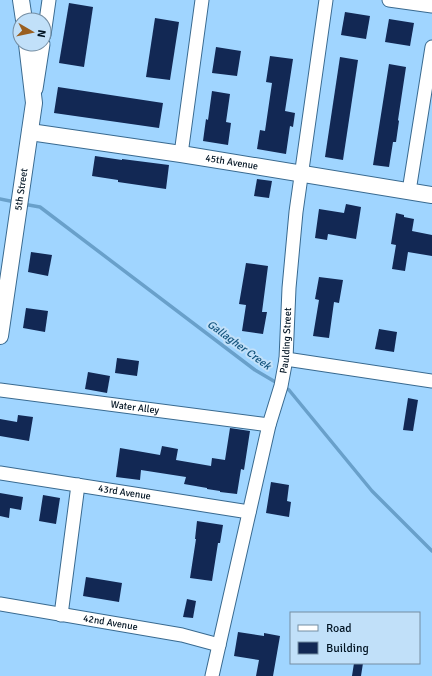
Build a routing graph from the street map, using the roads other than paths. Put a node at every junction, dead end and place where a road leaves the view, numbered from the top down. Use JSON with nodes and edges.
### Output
{"nodes":[{"id":1,"x":21,"y":0,"type":"edge"},
{"id":2,"x":49,"y":0,"type":"edge"},
{"id":3,"x":202,"y":0,"type":"edge"},
{"id":4,"x":326,"y":0,"type":"edge"},
{"id":5,"x":389,"y":0,"type":"edge"},
{"id":6,"x":432,"y":6,"type":"edge"},
{"id":7,"x":23,"y":12,"type":"edge"},
{"id":8,"x":47,"y":12,"type":"edge"},
{"id":9,"x":432,"y":47,"type":"edge"},
{"id":10,"x":28,"y":52,"type":"edge"},
{"id":11,"x":42,"y":52,"type":"edge"},
{"id":12,"x":34,"y":102,"type":"junction"},
{"id":13,"x":30,"y":132,"type":"junction"},
{"id":14,"x":181,"y":154,"type":"junction"},
{"id":15,"x":301,"y":174,"type":"junction"},
{"id":16,"x":409,"y":191,"type":"junction"},
{"id":17,"x":432,"y":195,"type":"edge"},
{"id":18,"x":0,"y":336,"type":"edge"},
{"id":19,"x":286,"y":360,"type":"junction"},
{"id":20,"x":432,"y":382,"type":"edge"},
{"id":21,"x":0,"y":390,"type":"edge"},
{"id":22,"x":269,"y":425,"type":"junction"},
{"id":23,"x":0,"y":473,"type":"edge"},
{"id":24,"x":78,"y":485,"type":"junction"},
{"id":25,"x":249,"y":512,"type":"junction"},
{"id":26,"x":0,"y":604,"type":"edge"},
{"id":27,"x":61,"y":615,"type":"junction"},
{"id":28,"x":219,"y":645,"type":"junction"},
{"id":29,"x":212,"y":676,"type":"edge"}],
"edges":[{"from":1,"to":7,"type":"street"},
{"from":2,"to":8,"type":"street"},
{"from":3,"to":14,"type":"street"},
{"from":4,"to":15,"type":"street","name":"Paulding Street"},
{"from":5,"to":6,"type":"street"},
{"from":9,"to":16,"type":"street"},
{"from":10,"to":12,"type":"street","name":"5th Street"},
{"from":11,"to":12,"type":"street"},
{"from":12,"to":13,"type":"street","name":"5th Street"},
{"from":13,"to":14,"type":"street","name":"45th Avenue"},
{"from":13,"to":18,"type":"street","name":"5th Street"},
{"from":14,"to":15,"type":"street","name":"45th Avenue"},
{"from":15,"to":16,"type":"street","name":"45th Avenue"},
{"from":15,"to":19,"type":"street","name":"Paulding Street"},
{"from":16,"to":17,"type":"street","name":"45th Avenue"},
{"from":19,"to":20,"type":"street"},
{"from":19,"to":22,"type":"street","name":"Paulding Street"},
{"from":21,"to":22,"type":"street","name":"Water Alley"},
{"from":22,"to":25,"type":"street","name":"Paulding Street"},
{"from":23,"to":24,"type":"street","name":"43rd Avenue"},
{"from":24,"to":25,"type":"street","name":"43rd Avenue"},
{"from":24,"to":27,"type":"street"},
{"from":25,"to":28,"type":"street","name":"Paulding Street"},
{"from":26,"to":27,"type":"street","name":"42nd Avenue"},
{"from":27,"to":28,"type":"street","name":"42nd Avenue"},
{"from":28,"to":29,"type":"street","name":"Paulding Street"}]}
